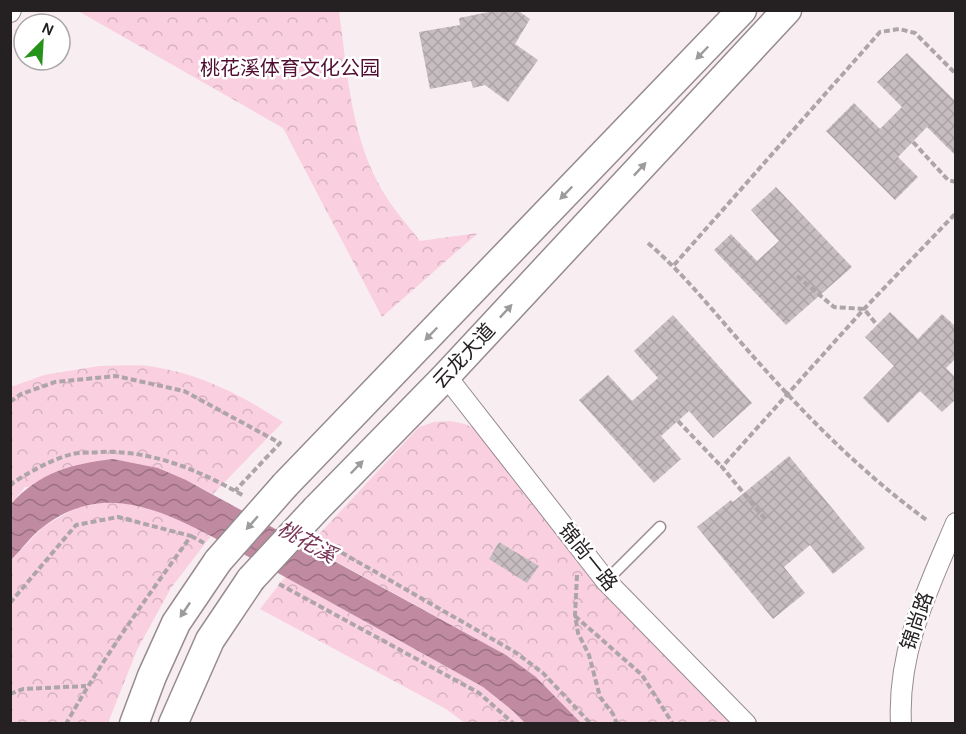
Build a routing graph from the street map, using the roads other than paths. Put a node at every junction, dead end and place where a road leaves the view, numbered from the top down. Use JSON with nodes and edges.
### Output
{"nodes":[{"id":1,"x":742,"y":10,"type":"edge"},
{"id":2,"x":787,"y":10,"type":"edge"},
{"id":3,"x":446,"y":376,"type":"junction"},
{"id":4,"x":956,"y":523,"type":"edge"},
{"id":5,"x":660,"y":527,"type":"dead end"},
{"id":6,"x":606,"y":581,"type":"junction"},
{"id":7,"x":134,"y":723,"type":"edge"},
{"id":8,"x":173,"y":723,"type":"edge"},
{"id":9,"x":746,"y":723,"type":"edge"},
{"id":10,"x":901,"y":723,"type":"edge"}],
"edges":[{"from":1,"to":7,"type":"main road","name":"云龙大道","one_way":true,"bridge":true},
{"from":3,"to":2,"type":"main road","name":"云龙大道","one_way":true},
{"from":3,"to":6,"type":"street","name":"锦尚一路"},
{"from":8,"to":3,"type":"main road","name":"云龙大道","one_way":true,"bridge":true},
{"from":4,"to":10,"type":"street","name":"锦尚路"},
{"from":5,"to":6,"type":"lane"},
{"from":6,"to":9,"type":"street","name":"锦尚一路"}]}
